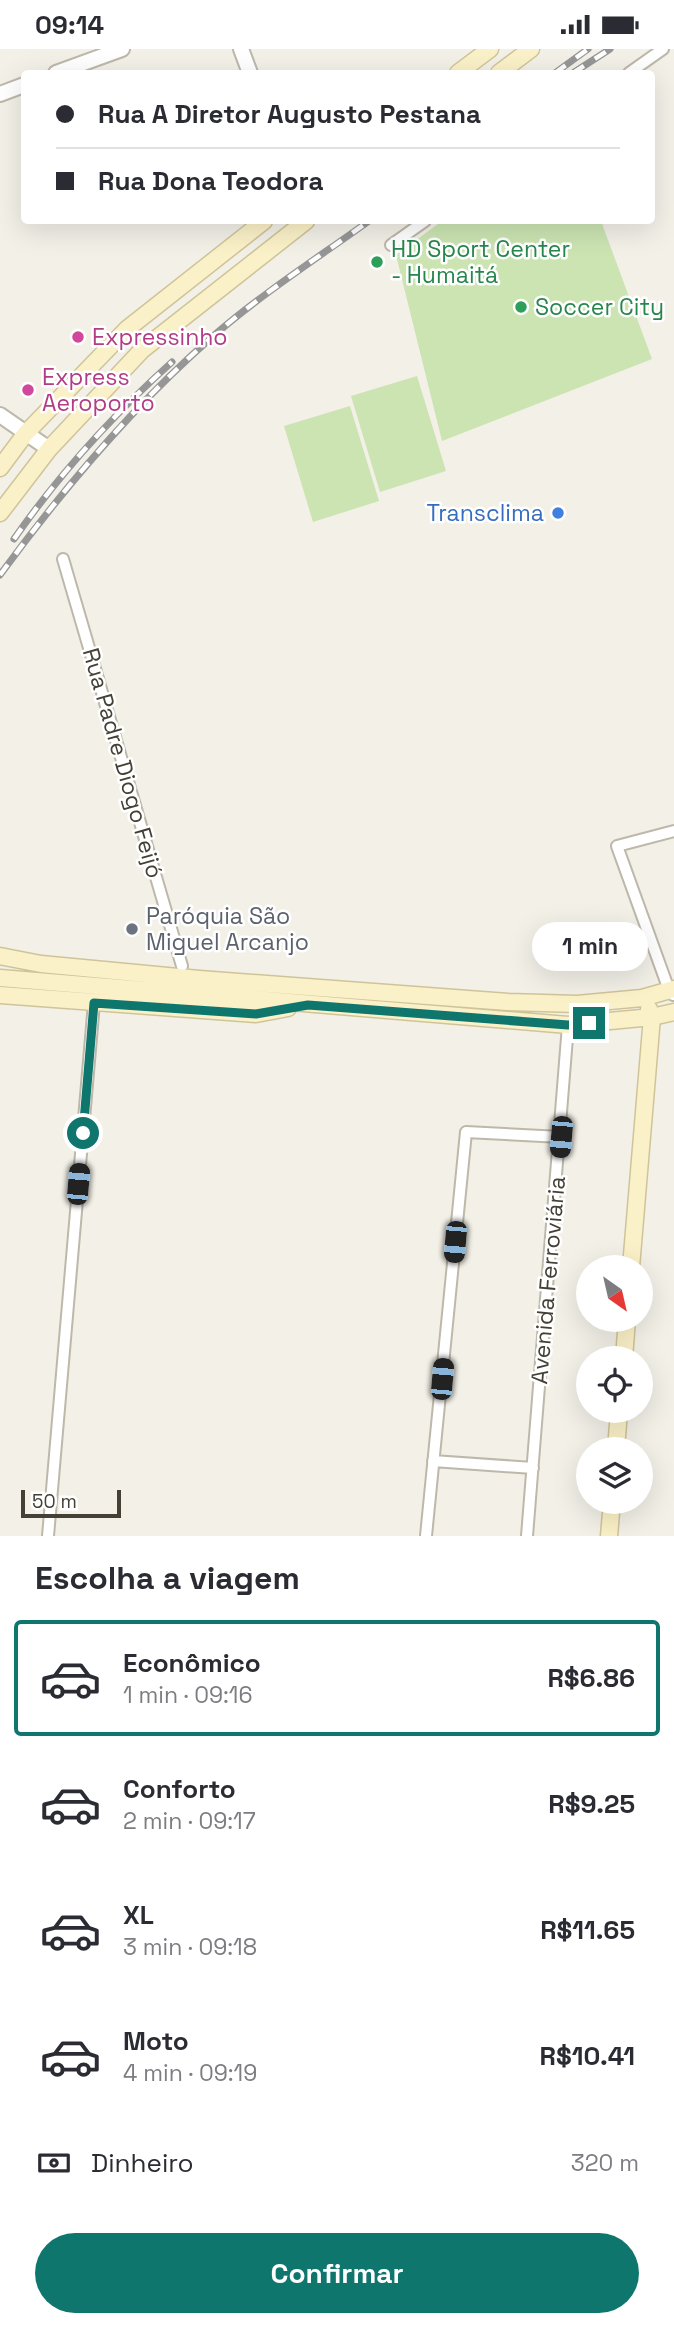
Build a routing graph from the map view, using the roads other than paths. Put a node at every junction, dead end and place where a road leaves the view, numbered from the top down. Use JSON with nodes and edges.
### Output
{"nodes":[{"id":1,"x":122,"y":49,"type":"edge"},
{"id":2,"x":241,"y":49,"type":"edge"},
{"id":3,"x":490,"y":49,"type":"edge"},
{"id":4,"x":531,"y":49,"type":"edge"},
{"id":5,"x":663,"y":49,"type":"edge"},
{"id":6,"x":64,"y":70,"type":"edge"},
{"id":7,"x":249,"y":70,"type":"edge"},
{"id":8,"x":462,"y":70,"type":"edge"},
{"id":9,"x":503,"y":70,"type":"edge"},
{"id":10,"x":633,"y":70,"type":"edge"},
{"id":11,"x":21,"y":86,"type":"edge"},
{"id":12,"x":0,"y":95,"type":"edge"},
{"id":13,"x":260,"y":224,"type":"edge"},
{"id":14,"x":302,"y":224,"type":"edge"},
{"id":15,"x":421,"y":224,"type":"edge"},
{"id":16,"x":391,"y":245,"type":"dead end"},
{"id":17,"x":0,"y":415,"type":"edge"},
{"id":18,"x":26,"y":433,"type":"junction"},
{"id":19,"x":48,"y":449,"type":"junction"},
{"id":20,"x":0,"y":468,"type":"edge"},
{"id":21,"x":0,"y":513,"type":"edge"},
{"id":22,"x":63,"y":559,"type":"dead end"},
{"id":23,"x":674,"y":831,"type":"edge"},
{"id":24,"x":0,"y":946,"type":"edge"},
{"id":25,"x":0,"y":956,"type":"edge"},
{"id":26,"x":182,"y":966,"type":"junction"},
{"id":27,"x":0,"y":978,"type":"edge"},
{"id":28,"x":258,"y":983,"type":"junction"},
{"id":29,"x":197,"y":986,"type":"junction"},
{"id":30,"x":672,"y":992,"type":"edge"},
{"id":31,"x":0,"y":995,"type":"edge"},
{"id":32,"x":642,"y":998,"type":"junction"},
{"id":33,"x":94,"y":1003,"type":"junction"},
{"id":34,"x":308,"y":1005,"type":"junction"},
{"id":35,"x":674,"y":1012,"type":"edge"},
{"id":36,"x":652,"y":1017,"type":"junction"},
{"id":37,"x":568,"y":1025,"type":"junction"},
{"id":38,"x":561,"y":1137,"type":"junction"},
{"id":39,"x":632,"y":1255,"type":"edge"},
{"id":40,"x":433,"y":1461,"type":"junction"},
{"id":41,"x":533,"y":1468,"type":"junction"},
{"id":42,"x":611,"y":1514,"type":"edge"},
{"id":43,"x":48,"y":1536,"type":"edge"},
{"id":44,"x":426,"y":1536,"type":"edge"},
{"id":45,"x":527,"y":1536,"type":"edge"},
{"id":46,"x":609,"y":1536,"type":"edge"}],
"edges":[{"from":1,"to":6,"type":"street"},
{"from":2,"to":7,"type":"street"},
{"from":3,"to":8,"type":"main road"},
{"from":4,"to":9,"type":"main road"},
{"from":5,"to":10,"type":"street"},
{"from":11,"to":12,"type":"street"},
{"from":13,"to":18,"type":"main road"},
{"from":14,"to":19,"type":"main road"},
{"from":15,"to":16,"type":"street"},
{"from":17,"to":18,"type":"street"},
{"from":18,"to":19,"type":"street"},
{"from":18,"to":20,"type":"main road"},
{"from":19,"to":21,"type":"main road"},
{"from":22,"to":26,"type":"street","name":"Rua Padre Diogo Feijó"},
{"from":23,"to":30,"type":"street"},
{"from":24,"to":26,"type":"main road"},
{"from":25,"to":29,"type":"main road"},
{"from":26,"to":28,"type":"main road"},
{"from":27,"to":29,"type":"main road"},
{"from":28,"to":29,"type":"main road"},
{"from":28,"to":32,"type":"main road"},
{"from":29,"to":34,"type":"main road"},
{"from":30,"to":32,"type":"main road"},
{"from":31,"to":33,"type":"main road"},
{"from":32,"to":36,"type":"main road"},
{"from":33,"to":34,"type":"main road"},
{"from":33,"to":43,"type":"street"},
{"from":34,"to":37,"type":"main road"},
{"from":35,"to":36,"type":"main road"},
{"from":36,"to":37,"type":"main road"},
{"from":36,"to":39,"type":"main road"},
{"from":37,"to":38,"type":"street","name":"Avenida Ferroviária"},
{"from":38,"to":40,"type":"street"},
{"from":38,"to":41,"type":"street","name":"Avenida Ferroviária"},
{"from":40,"to":41,"type":"street"},
{"from":40,"to":44,"type":"street"},
{"from":41,"to":45,"type":"street","name":"Avenida Ferroviária"},
{"from":42,"to":46,"type":"main road"}]}
